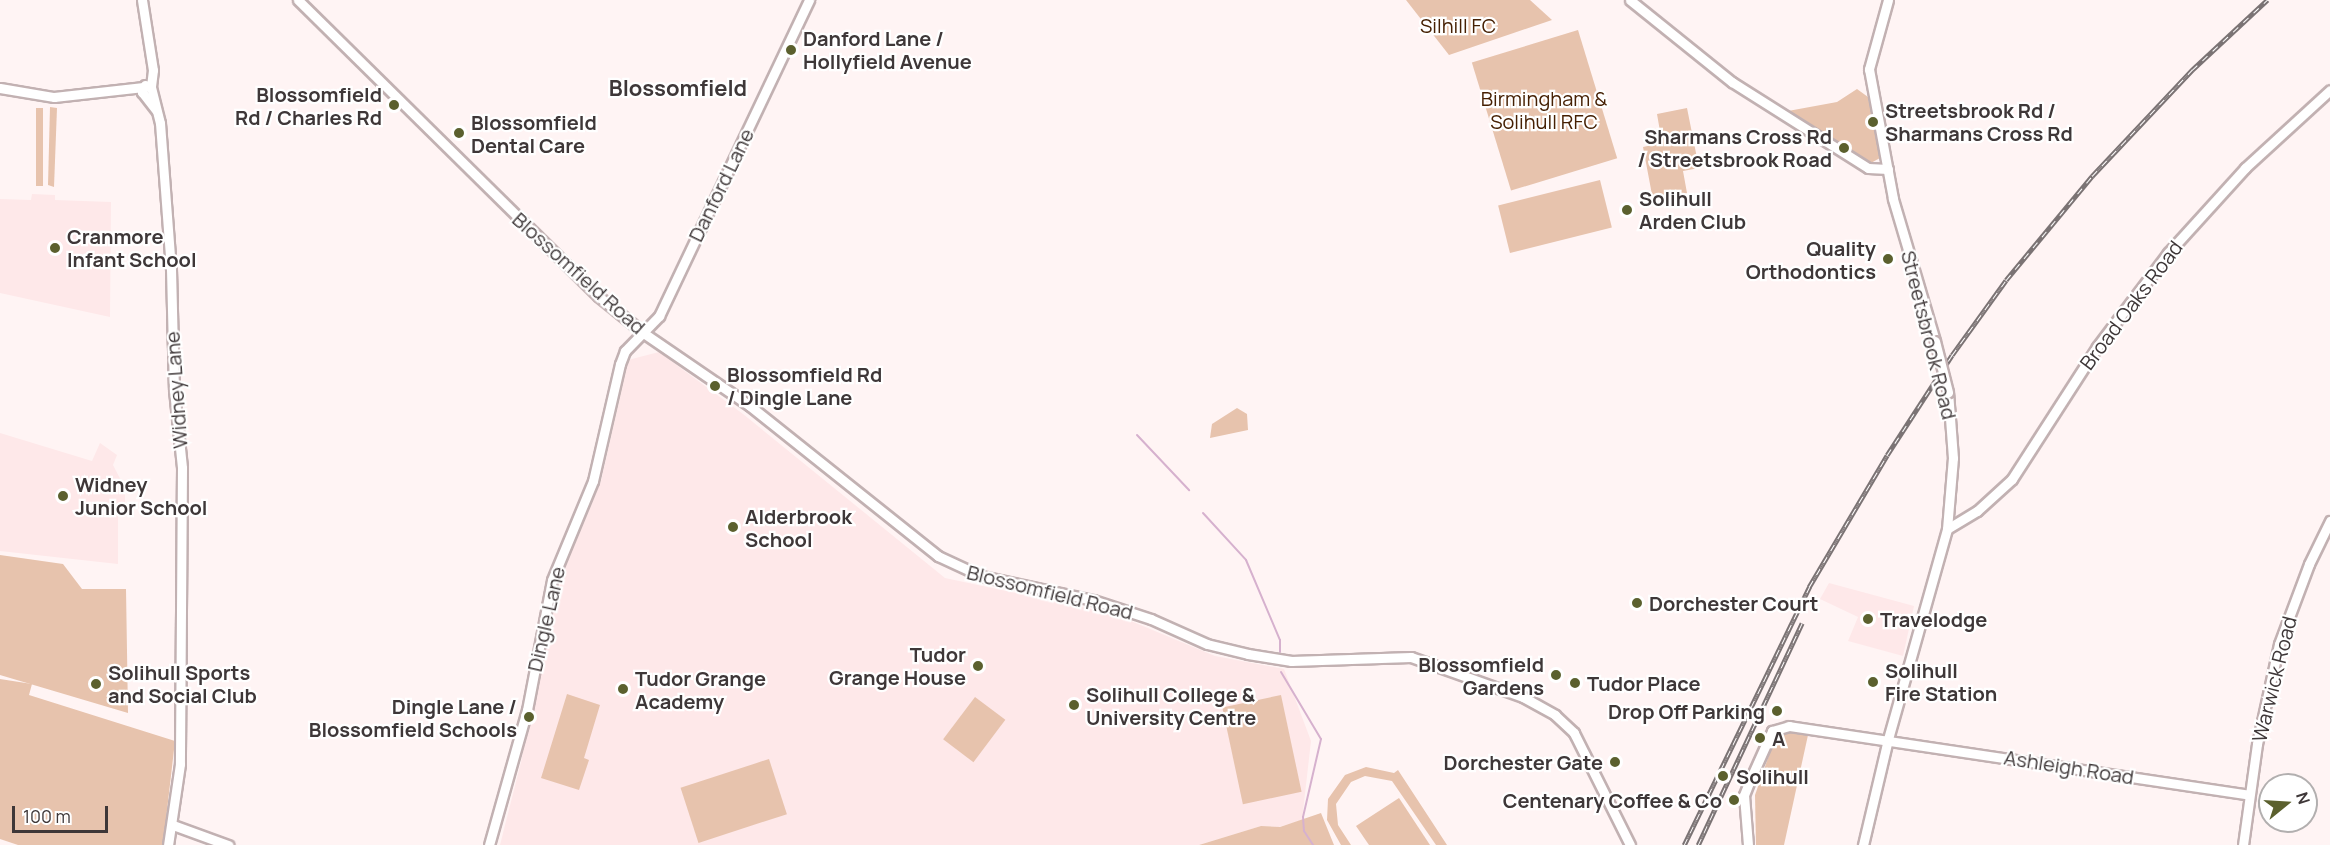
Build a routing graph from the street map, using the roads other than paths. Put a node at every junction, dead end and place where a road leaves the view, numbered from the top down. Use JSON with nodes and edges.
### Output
{"nodes":[{"id":1,"x":142,"y":0,"type":"edge"},
{"id":2,"x":298,"y":0,"type":"edge"},
{"id":3,"x":809,"y":0,"type":"edge"},
{"id":4,"x":1630,"y":0,"type":"edge"},
{"id":5,"x":1888,"y":0,"type":"edge"},
{"id":6,"x":0,"y":88,"type":"edge"},
{"id":7,"x":146,"y":90,"type":"junction"},
{"id":8,"x":2330,"y":90,"type":"edge"},
{"id":9,"x":1888,"y":169,"type":"junction"},
{"id":10,"x":645,"y":334,"type":"junction"},
{"id":11,"x":2330,"y":521,"type":"edge"},
{"id":12,"x":1947,"y":529,"type":"junction"},
{"id":13,"x":1888,"y":739,"type":"junction"},
{"id":14,"x":2249,"y":795,"type":"junction"},
{"id":15,"x":173,"y":825,"type":"junction"},
{"id":16,"x":168,"y":845,"type":"edge"},
{"id":17,"x":228,"y":845,"type":"edge"},
{"id":18,"x":489,"y":845,"type":"edge"},
{"id":19,"x":1630,"y":845,"type":"edge"},
{"id":20,"x":1748,"y":845,"type":"edge"},
{"id":21,"x":1863,"y":845,"type":"edge"},
{"id":22,"x":2243,"y":845,"type":"edge"}],
"edges":[{"from":1,"to":7,"type":"street","name":"Widney Lane"},
{"from":2,"to":10,"type":"street","name":"Blossomfield Road"},
{"from":3,"to":10,"type":"street","name":"Danford Lane"},
{"from":4,"to":9,"type":"street"},
{"from":5,"to":9,"type":"street","name":"Streetsbrook Road"},
{"from":6,"to":7,"type":"street"},
{"from":7,"to":15,"type":"street","name":"Widney Lane"},
{"from":8,"to":12,"type":"street","name":"Broad Oaks Road"},
{"from":9,"to":12,"type":"street","name":"Streetsbrook Road","bridge":true},
{"from":10,"to":18,"type":"street","name":"Dingle Lane"},
{"from":10,"to":19,"type":"street","name":"Blossomfield Road"},
{"from":11,"to":14,"type":"street","name":"Warwick Road"},
{"from":12,"to":13,"type":"street","name":"Streetsbrook Road"},
{"from":13,"to":14,"type":"street","name":"Ashleigh Road"},
{"from":13,"to":20,"type":"street","name":"Ashleigh Road"},
{"from":13,"to":21,"type":"street","name":"Streetsbrook Road"},
{"from":14,"to":22,"type":"street","name":"Warwick Road"},
{"from":15,"to":16,"type":"street","name":"Widney Lane"},
{"from":15,"to":17,"type":"street"}]}
